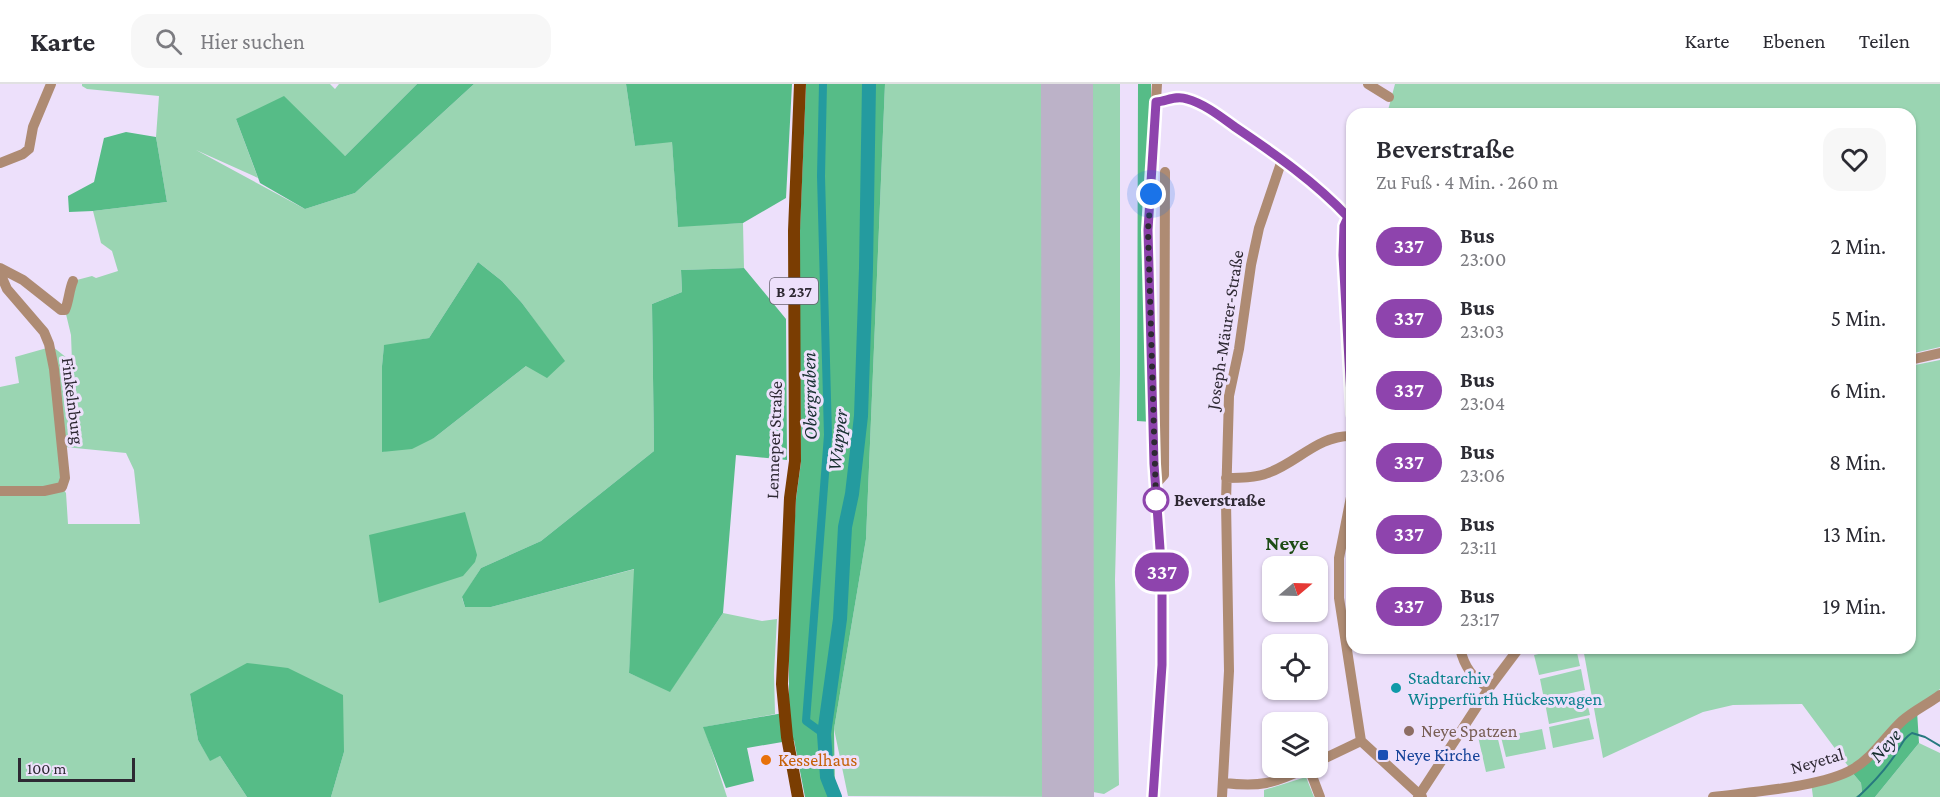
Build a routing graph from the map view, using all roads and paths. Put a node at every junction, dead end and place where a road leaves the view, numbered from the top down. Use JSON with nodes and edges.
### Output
{"nodes":[{"id":1,"x":51,"y":84,"type":"edge"},
{"id":2,"x":800,"y":84,"type":"edge"},
{"id":3,"x":1157,"y":84,"type":"edge"},
{"id":4,"x":1368,"y":84,"type":"edge"},
{"id":5,"x":1389,"y":96,"type":"dead end"},
{"id":6,"x":1156,"y":102,"type":"junction"},
{"id":7,"x":1282,"y":160,"type":"junction"},
{"id":8,"x":0,"y":163,"type":"edge"},
{"id":9,"x":1165,"y":172,"type":"dead end"},
{"id":10,"x":1346,"y":214,"type":"edge"},
{"id":11,"x":1346,"y":223,"type":"edge"},
{"id":12,"x":0,"y":268,"type":"edge"},
{"id":13,"x":0,"y":273,"type":"edge"},
{"id":14,"x":73,"y":281,"type":"dead end"},
{"id":15,"x":1346,"y":308,"type":"edge"},
{"id":16,"x":1940,"y":353,"type":"edge"},
{"id":17,"x":1916,"y":359,"type":"edge"},
{"id":18,"x":1346,"y":436,"type":"edge"},
{"id":19,"x":1226,"y":478,"type":"junction"},
{"id":20,"x":1155,"y":485,"type":"junction"},
{"id":21,"x":0,"y":491,"type":"edge"},
{"id":22,"x":1346,"y":522,"type":"edge"},
{"id":23,"x":1346,"y":639,"type":"edge"},
{"id":24,"x":1348,"y":654,"type":"edge"},
{"id":25,"x":1461,"y":654,"type":"edge"},
{"id":26,"x":1514,"y":654,"type":"edge"},
{"id":27,"x":1489,"y":688,"type":"junction"},
{"id":28,"x":1940,"y":695,"type":"edge"},
{"id":29,"x":1361,"y":741,"type":"junction"},
{"id":30,"x":1328,"y":757,"type":"edge"},
{"id":31,"x":1283,"y":778,"type":"edge"},
{"id":32,"x":1312,"y":778,"type":"edge"},
{"id":33,"x":1224,"y":783,"type":"junction"},
{"id":34,"x":1420,"y":796,"type":"edge"},
{"id":35,"x":798,"y":797,"type":"edge"},
{"id":36,"x":1153,"y":797,"type":"edge"},
{"id":37,"x":1222,"y":797,"type":"edge"},
{"id":38,"x":1320,"y":797,"type":"edge"},
{"id":39,"x":1713,"y":797,"type":"edge"}],
"edges":[{"from":1,"to":8,"type":"street"},
{"from":2,"to":35,"type":"main road","name":"Lenneper Straße","number":"B 237"},
{"from":3,"to":6,"type":"street"},
{"from":4,"to":5,"type":"street"},
{"from":6,"to":7,"type":"street"},
{"from":6,"to":20,"type":"street"},
{"from":7,"to":10,"type":"street"},
{"from":7,"to":19,"type":"street","name":"Joseph-Mäurer-Straße"},
{"from":9,"to":20,"type":"street"},
{"from":11,"to":15,"type":"street"},
{"from":12,"to":14,"type":"street"},
{"from":13,"to":21,"type":"street","name":"Finkelnburg"},
{"from":16,"to":17,"type":"street"},
{"from":18,"to":19,"type":"street"},
{"from":19,"to":33,"type":"street","name":"Joseph-Mäurer-Straße"},
{"from":20,"to":36,"type":"street"},
{"from":22,"to":23,"type":"street"},
{"from":24,"to":29,"type":"street"},
{"from":25,"to":27,"type":"street"},
{"from":26,"to":27,"type":"street"},
{"from":27,"to":34,"type":"street"},
{"from":28,"to":39,"type":"street","name":"Neyetal"},
{"from":29,"to":30,"type":"street"},
{"from":29,"to":34,"type":"street"},
{"from":31,"to":33,"type":"street"},
{"from":32,"to":38,"type":"street"},
{"from":33,"to":37,"type":"street","name":"Joseph-Mäurer-Straße"}]}
